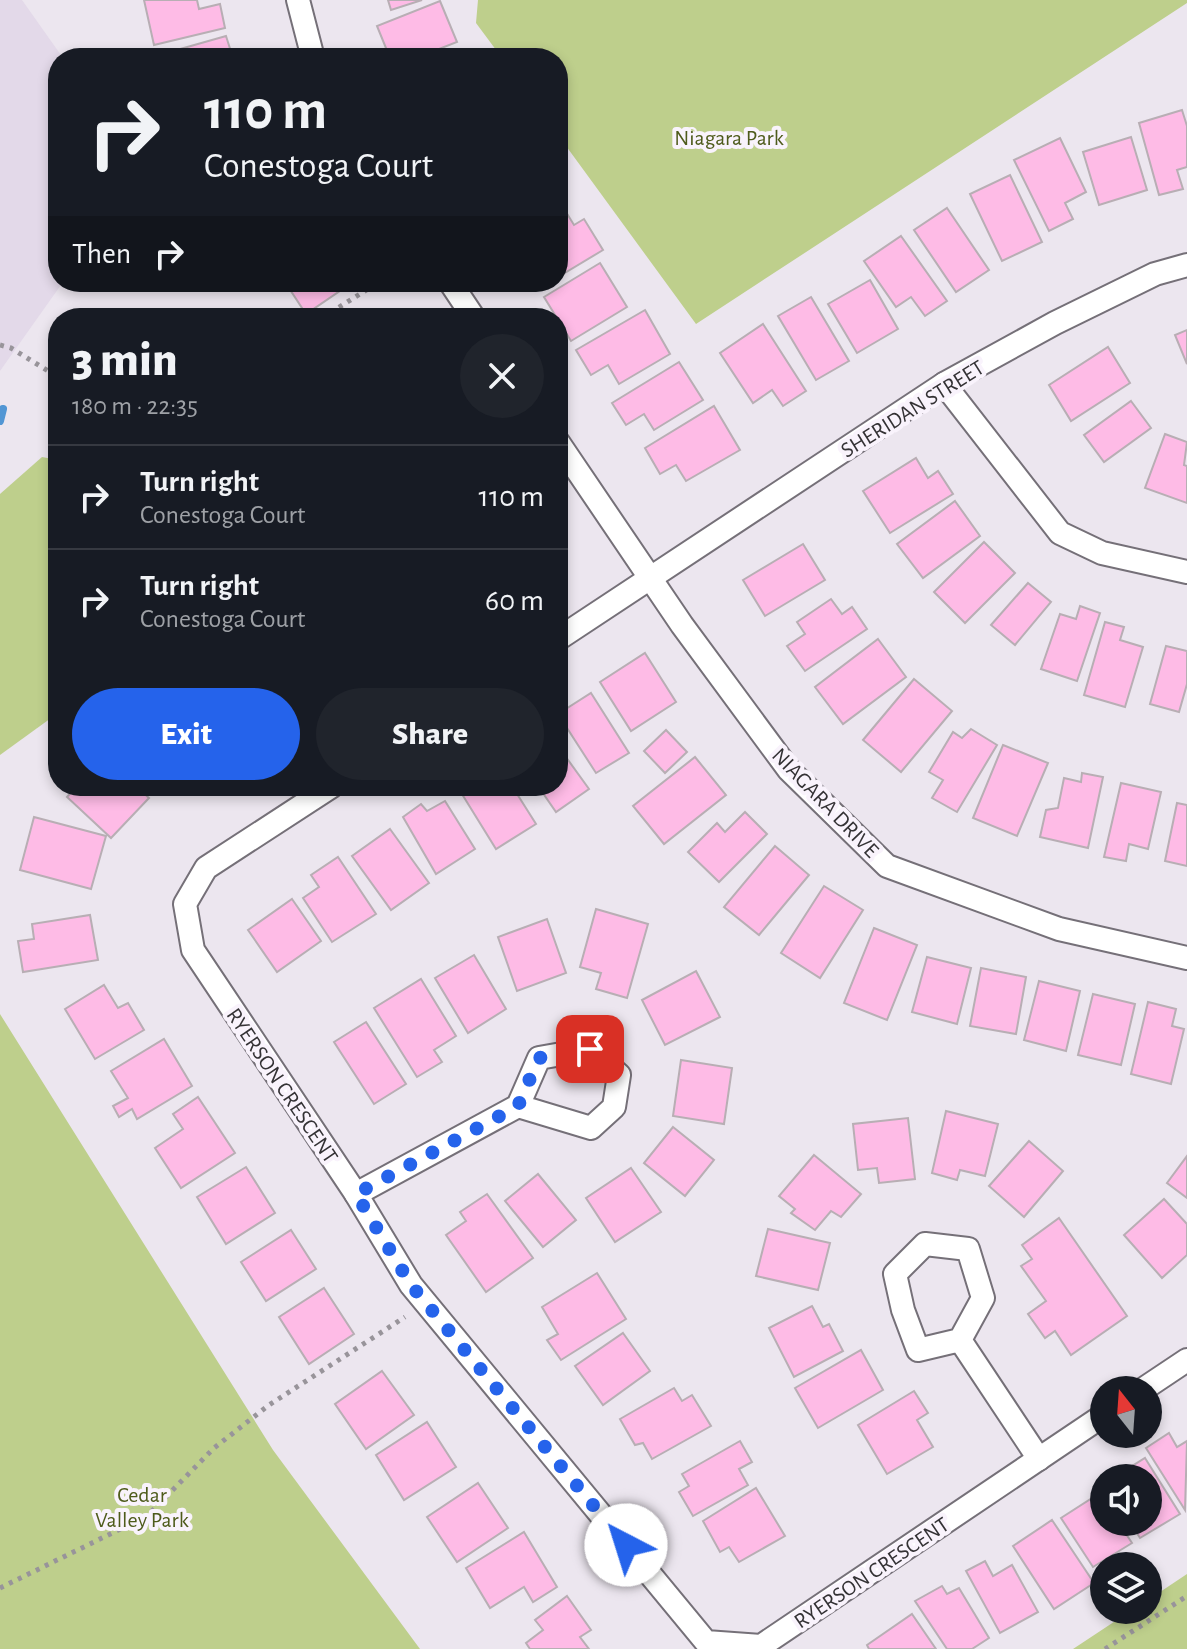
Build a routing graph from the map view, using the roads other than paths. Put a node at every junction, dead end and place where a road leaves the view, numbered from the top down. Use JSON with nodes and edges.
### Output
{"nodes":[{"id":1,"x":298,"y":0,"type":"edge"},
{"id":2,"x":310,"y":48,"type":"edge"},
{"id":3,"x":1187,"y":265,"type":"edge"},
{"id":4,"x":944,"y":384,"type":"junction"},
{"id":5,"x":568,"y":457,"type":"edge"},
{"id":6,"x":1187,"y":572,"type":"edge"},
{"id":7,"x":651,"y":579,"type":"junction"},
{"id":8,"x":568,"y":633,"type":"edge"},
{"id":9,"x":317,"y":796,"type":"edge"},
{"id":10,"x":1187,"y":958,"type":"edge"},
{"id":11,"x":518,"y":1106,"type":"junction"},
{"id":12,"x":356,"y":1194,"type":"junction"},
{"id":13,"x":960,"y":1340,"type":"junction"},
{"id":14,"x":1187,"y":1360,"type":"edge"},
{"id":15,"x":1162,"y":1377,"type":"edge"},
{"id":16,"x":1090,"y":1424,"type":"edge"},
{"id":17,"x":1039,"y":1459,"type":"junction"}],
"edges":[{"from":1,"to":2,"type":"street"},
{"from":3,"to":4,"type":"street","name":"SHERIDAN STREET"},
{"from":4,"to":6,"type":"street"},
{"from":4,"to":7,"type":"street","name":"SHERIDAN STREET"},
{"from":5,"to":7,"type":"street","name":"NIAGARA DRIVE"},
{"from":7,"to":8,"type":"street"},
{"from":7,"to":10,"type":"street","name":"NIAGARA DRIVE"},
{"from":9,"to":12,"type":"street","name":"RYERSON CRESCENT"},
{"from":11,"to":11,"type":"street"},
{"from":11,"to":12,"type":"street"},
{"from":12,"to":17,"type":"street","name":"RYERSON CRESCENT"},
{"from":13,"to":13,"type":"street"},
{"from":13,"to":17,"type":"street"},
{"from":14,"to":15,"type":"street"},
{"from":16,"to":17,"type":"street","name":"RYERSON CRESCENT"}]}
